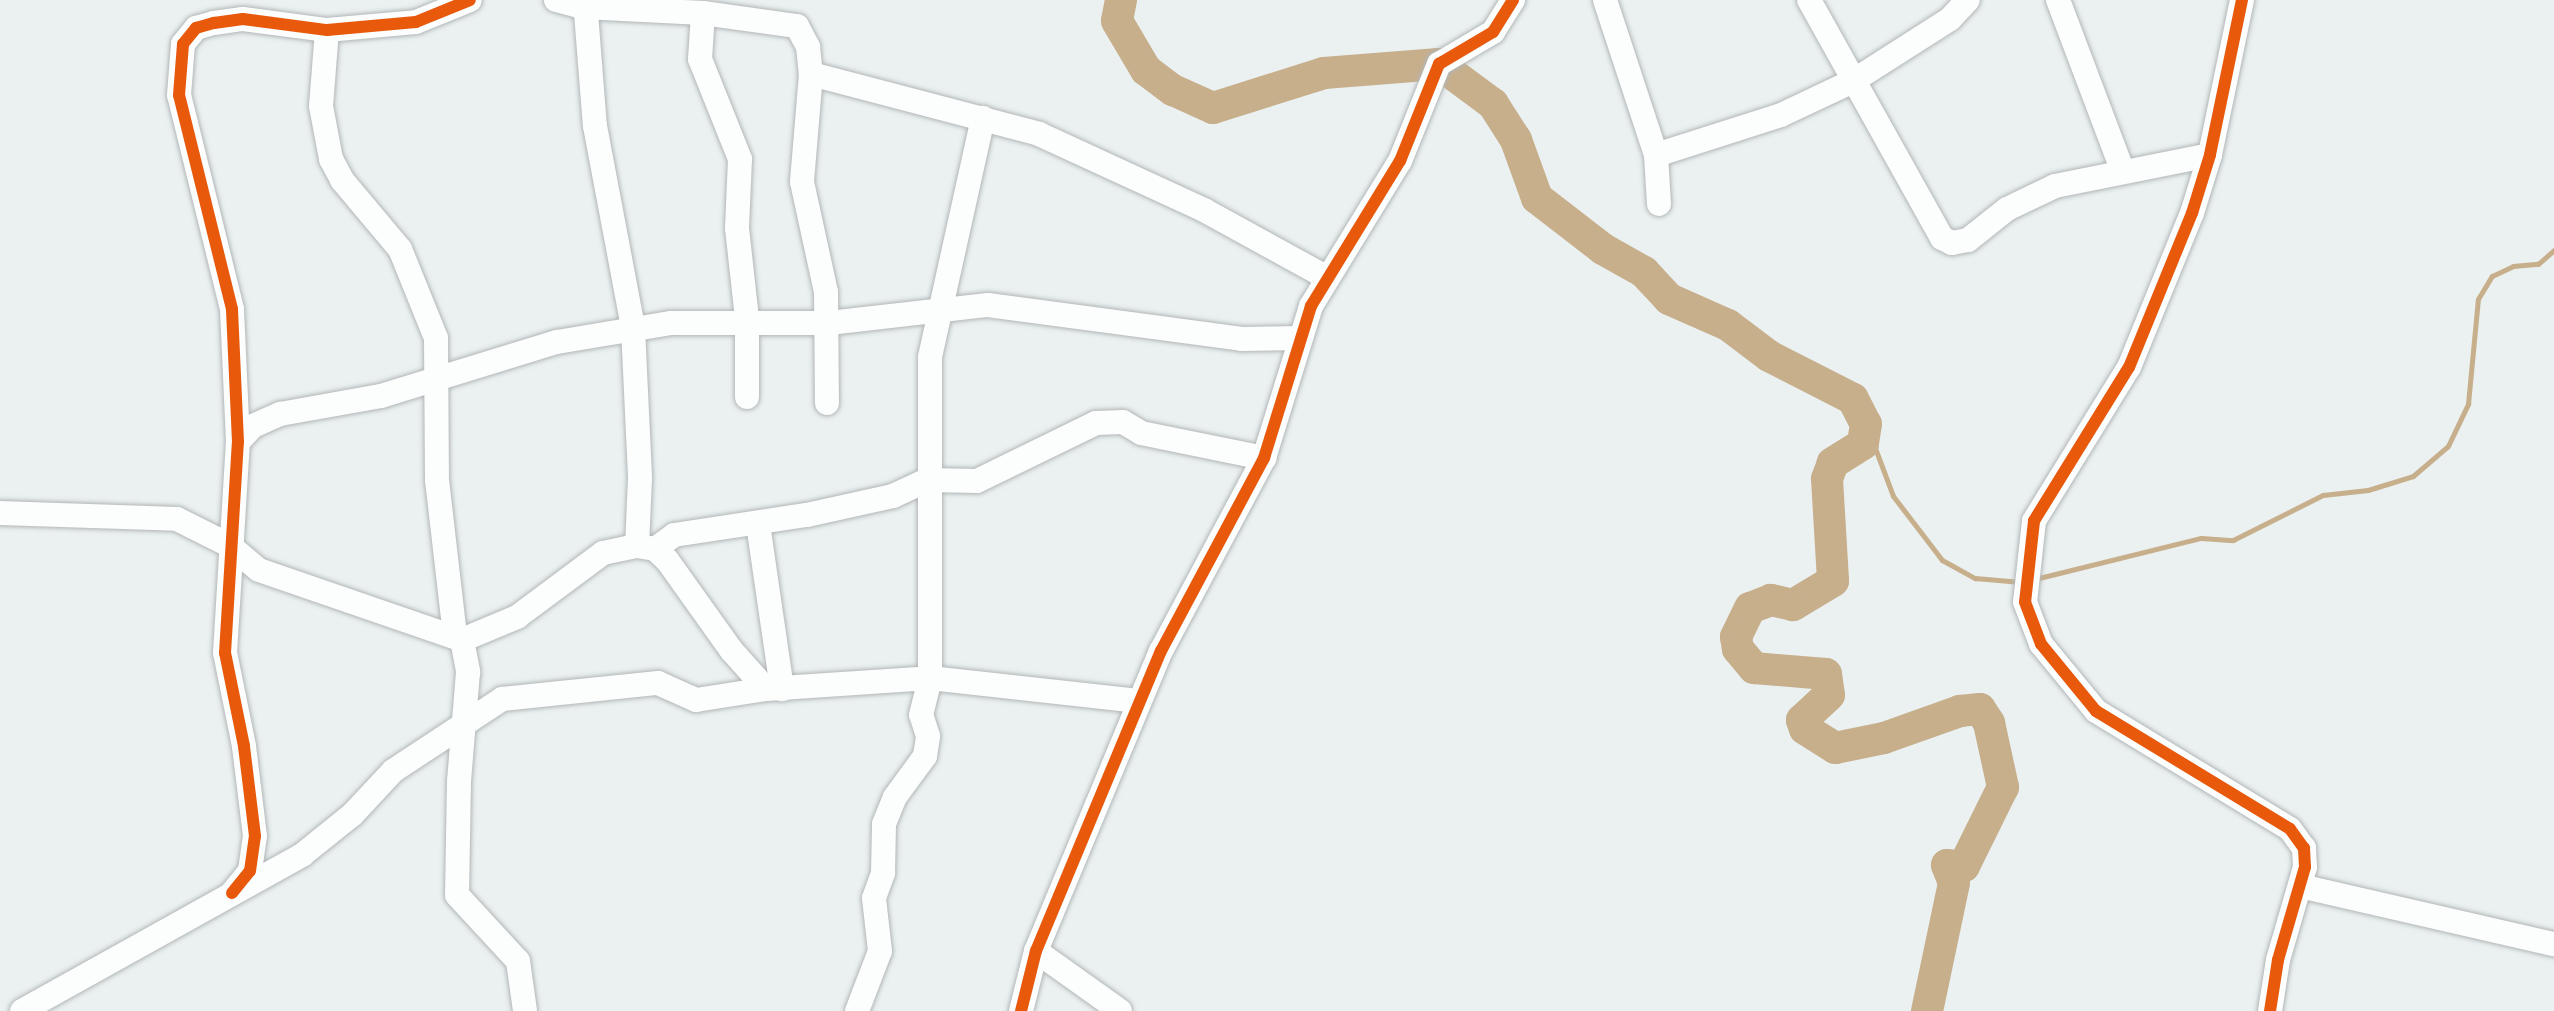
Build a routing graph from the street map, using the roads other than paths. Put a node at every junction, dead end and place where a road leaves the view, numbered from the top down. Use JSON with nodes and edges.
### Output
{"nodes":[{"id":1,"x":470,"y":0,"type":"edge"},
{"id":2,"x":556,"y":0,"type":"edge"},
{"id":3,"x":1513,"y":0,"type":"edge"},
{"id":4,"x":1605,"y":0,"type":"edge"},
{"id":5,"x":1809,"y":0,"type":"edge"},
{"id":6,"x":1968,"y":0,"type":"edge"},
{"id":7,"x":2058,"y":0,"type":"edge"},
{"id":8,"x":2242,"y":0,"type":"edge"},
{"id":9,"x":584,"y":4,"type":"edge"},
{"id":10,"x":243,"y":10,"type":"edge"},
{"id":11,"x":703,"y":13,"type":"junction"},
{"id":12,"x":327,"y":30,"type":"junction"},
{"id":13,"x":811,"y":74,"type":"junction"},
{"id":14,"x":1853,"y":81,"type":"junction"},
{"id":15,"x":983,"y":118,"type":"junction"},
{"id":16,"x":1656,"y":155,"type":"junction"},
{"id":17,"x":2210,"y":155,"type":"junction"},
{"id":18,"x":2122,"y":169,"type":"junction"},
{"id":19,"x":1659,"y":204,"type":"dead end"},
{"id":20,"x":1326,"y":277,"type":"junction"},
{"id":21,"x":936,"y":313,"type":"junction"},
{"id":22,"x":747,"y":319,"type":"junction"},
{"id":23,"x":829,"y":323,"type":"junction"},
{"id":24,"x":633,"y":328,"type":"junction"},
{"id":25,"x":1300,"y":338,"type":"junction"},
{"id":26,"x":440,"y":377,"type":"junction"},
{"id":27,"x":747,"y":397,"type":"dead end"},
{"id":28,"x":827,"y":403,"type":"dead end"},
{"id":29,"x":238,"y":442,"type":"junction"},
{"id":30,"x":1264,"y":458,"type":"junction"},
{"id":31,"x":927,"y":480,"type":"junction"},
{"id":32,"x":0,"y":513,"type":"edge"},
{"id":33,"x":758,"y":524,"type":"junction"},
{"id":34,"x":229,"y":545,"type":"junction"},
{"id":35,"x":646,"y":548,"type":"junction"},
{"id":36,"x":458,"y":637,"type":"junction"},
{"id":37,"x":930,"y":678,"type":"junction"},
{"id":38,"x":774,"y":689,"type":"junction"},
{"id":39,"x":1139,"y":701,"type":"junction"},
{"id":40,"x":466,"y":722,"type":"junction"},
{"id":41,"x":2300,"y":886,"type":"junction"},
{"id":42,"x":232,"y":893,"type":"junction"},
{"id":43,"x":2554,"y":944,"type":"edge"},
{"id":44,"x":1036,"y":951,"type":"junction"},
{"id":45,"x":22,"y":1011,"type":"edge"},
{"id":46,"x":525,"y":1011,"type":"edge"},
{"id":47,"x":857,"y":1011,"type":"edge"},
{"id":48,"x":1021,"y":1011,"type":"edge"},
{"id":49,"x":1120,"y":1011,"type":"edge"},
{"id":50,"x":2270,"y":1011,"type":"edge"}],
"edges":[{"from":1,"to":12,"type":"street"},
{"from":2,"to":9,"type":"street"},
{"from":3,"to":20,"type":"street"},
{"from":4,"to":16,"type":"street"},
{"from":5,"to":14,"type":"street"},
{"from":6,"to":14,"type":"street"},
{"from":7,"to":18,"type":"street"},
{"from":8,"to":17,"type":"street"},
{"from":9,"to":11,"type":"street"},
{"from":9,"to":24,"type":"street"},
{"from":10,"to":12,"type":"street"},
{"from":10,"to":29,"type":"street"},
{"from":11,"to":13,"type":"street"},
{"from":11,"to":22,"type":"street"},
{"from":12,"to":26,"type":"street"},
{"from":13,"to":15,"type":"street"},
{"from":13,"to":23,"type":"street"},
{"from":14,"to":16,"type":"street"},
{"from":14,"to":18,"type":"street"},
{"from":15,"to":20,"type":"street"},
{"from":15,"to":21,"type":"street"},
{"from":16,"to":19,"type":"street"},
{"from":17,"to":18,"type":"street"},
{"from":17,"to":41,"type":"street"},
{"from":20,"to":25,"type":"street"},
{"from":21,"to":23,"type":"street"},
{"from":21,"to":25,"type":"street"},
{"from":21,"to":31,"type":"street"},
{"from":22,"to":23,"type":"street"},
{"from":22,"to":24,"type":"street"},
{"from":22,"to":27,"type":"street"},
{"from":23,"to":28,"type":"street"},
{"from":24,"to":26,"type":"street"},
{"from":24,"to":35,"type":"street"},
{"from":25,"to":30,"type":"street"},
{"from":26,"to":29,"type":"street"},
{"from":26,"to":36,"type":"street"},
{"from":29,"to":34,"type":"street"},
{"from":30,"to":31,"type":"street"},
{"from":30,"to":39,"type":"street"},
{"from":31,"to":33,"type":"street"},
{"from":31,"to":37,"type":"street"},
{"from":32,"to":34,"type":"street"},
{"from":33,"to":35,"type":"street"},
{"from":33,"to":38,"type":"street"},
{"from":34,"to":36,"type":"street"},
{"from":34,"to":42,"type":"street"},
{"from":35,"to":36,"type":"street"},
{"from":35,"to":38,"type":"street"},
{"from":36,"to":40,"type":"street"},
{"from":37,"to":38,"type":"street"},
{"from":37,"to":39,"type":"street"},
{"from":37,"to":47,"type":"street"},
{"from":38,"to":40,"type":"street"},
{"from":39,"to":44,"type":"street"},
{"from":40,"to":42,"type":"street"},
{"from":40,"to":46,"type":"street"},
{"from":41,"to":43,"type":"street"},
{"from":41,"to":50,"type":"street"},
{"from":42,"to":45,"type":"street"},
{"from":44,"to":48,"type":"street"},
{"from":44,"to":49,"type":"street"}]}
